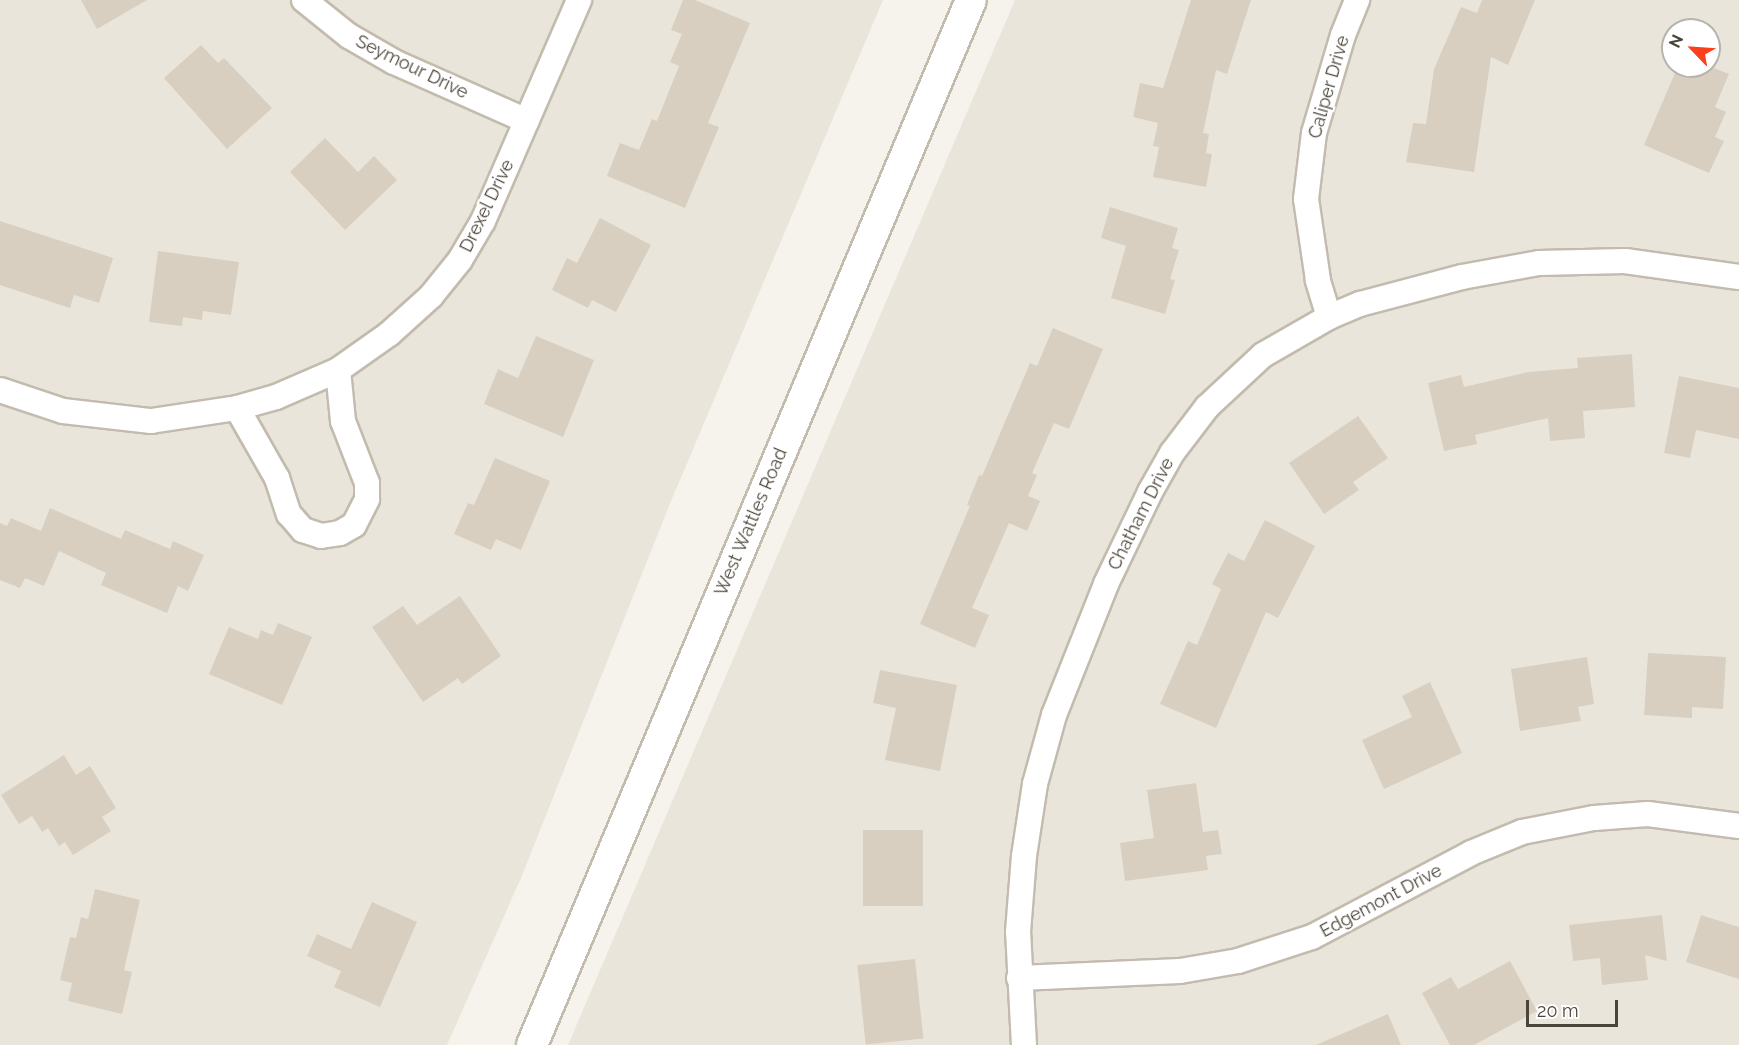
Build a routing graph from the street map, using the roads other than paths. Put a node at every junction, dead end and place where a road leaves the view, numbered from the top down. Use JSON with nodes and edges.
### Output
{"nodes":[{"id":1,"x":304,"y":0,"type":"edge"},
{"id":2,"x":579,"y":0,"type":"edge"},
{"id":3,"x":1357,"y":0,"type":"edge"},
{"id":4,"x":962,"y":3,"type":"edge"},
{"id":5,"x":527,"y":121,"type":"junction"},
{"id":6,"x":1739,"y":277,"type":"edge"},
{"id":7,"x":1329,"y":317,"type":"junction"},
{"id":8,"x":338,"y":370,"type":"junction"},
{"id":9,"x":0,"y":390,"type":"edge"},
{"id":10,"x":237,"y":408,"type":"junction"},
{"id":11,"x":1739,"y":826,"type":"edge"},
{"id":12,"x":1019,"y":978,"type":"junction"},
{"id":13,"x":532,"y":1045,"type":"edge"},
{"id":14,"x":1023,"y":1045,"type":"edge"}],
"edges":[{"from":1,"to":5,"type":"street","name":"Seymour Drive"},
{"from":2,"to":5,"type":"street","name":"Drexel Drive"},
{"from":3,"to":7,"type":"street","name":"Caliper Drive"},
{"from":4,"to":13,"type":"street","name":"West Wattles Road"},
{"from":5,"to":8,"type":"street","name":"Drexel Drive"},
{"from":6,"to":7,"type":"street","name":"Chatham Drive"},
{"from":7,"to":12,"type":"street","name":"Chatham Drive"},
{"from":8,"to":10,"type":"street","name":"Drexel Drive"},
{"from":8,"to":10,"type":"street"},
{"from":9,"to":10,"type":"street","name":"Drexel Drive"},
{"from":11,"to":12,"type":"street","name":"Edgemont Drive"},
{"from":12,"to":14,"type":"street","name":"Chatham Drive"}]}
